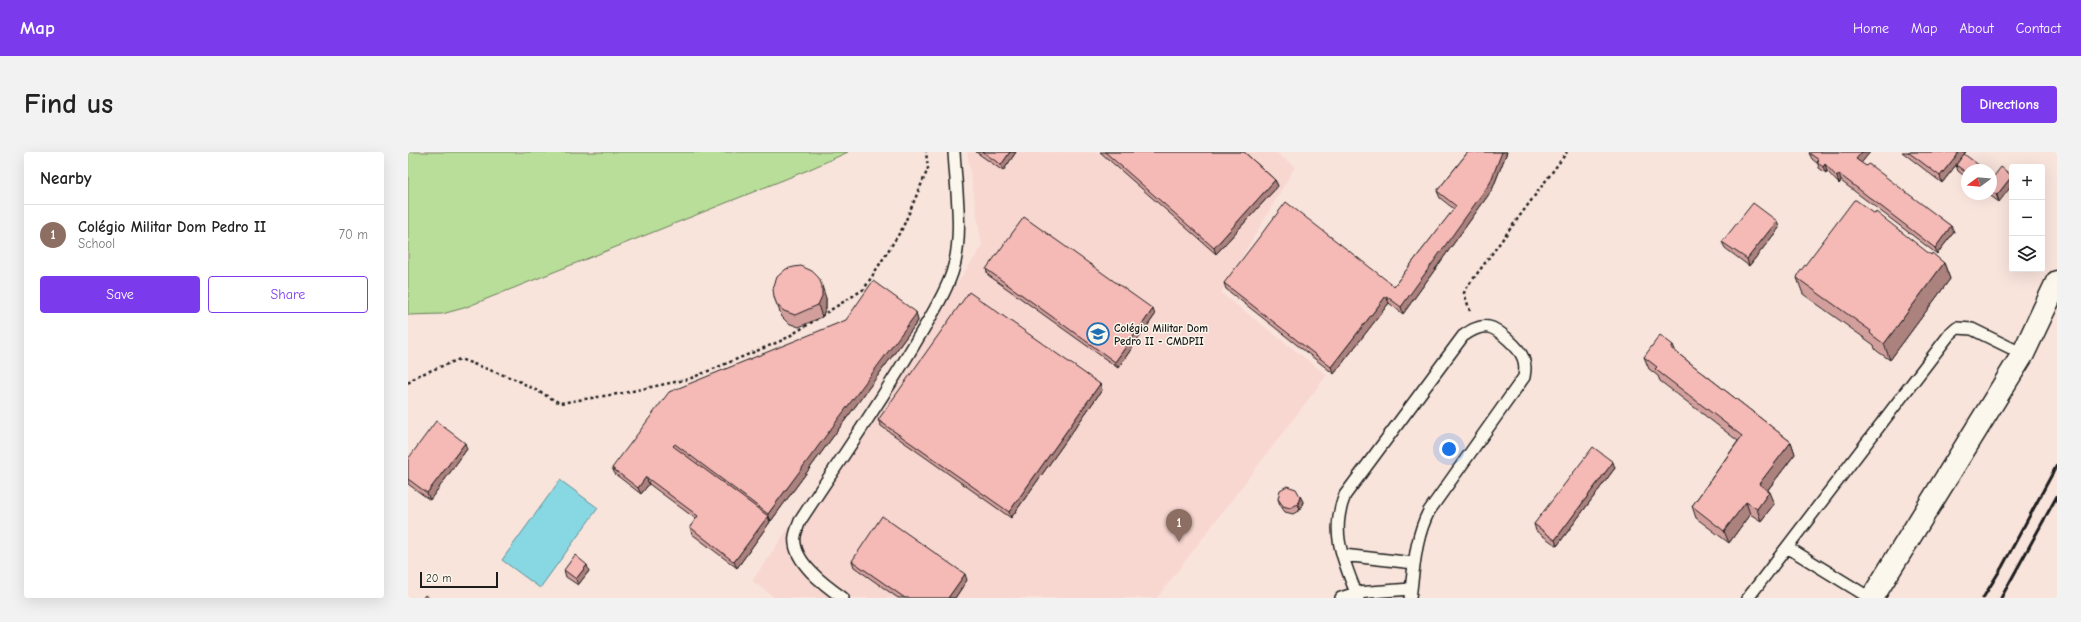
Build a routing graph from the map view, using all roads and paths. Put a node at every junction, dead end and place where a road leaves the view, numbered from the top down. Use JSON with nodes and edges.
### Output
{"nodes":[{"id":1,"x":926,"y":152,"type":"edge"},
{"id":2,"x":954,"y":152,"type":"edge"},
{"id":3,"x":1567,"y":152,"type":"edge"},
{"id":4,"x":2057,"y":282,"type":"edge"},
{"id":5,"x":1476,"y":328,"type":"junction"},
{"id":6,"x":2023,"y":354,"type":"junction"},
{"id":7,"x":408,"y":383,"type":"edge"},
{"id":8,"x":1787,"y":547,"type":"junction"},
{"id":9,"x":1343,"y":556,"type":"junction"},
{"id":10,"x":1414,"y":563,"type":"junction"},
{"id":11,"x":1411,"y":594,"type":"edge"},
{"id":12,"x":1357,"y":596,"type":"edge"},
{"id":13,"x":843,"y":598,"type":"edge"},
{"id":14,"x":1341,"y":598,"type":"edge"},
{"id":15,"x":1748,"y":598,"type":"edge"},
{"id":16,"x":1871,"y":598,"type":"edge"}],
"edges":[{"from":1,"to":7,"type":"path"},
{"from":2,"to":13,"type":"lane"},
{"from":3,"to":5,"type":"path"},
{"from":4,"to":6,"type":"street"},
{"from":5,"to":9,"type":"lane"},
{"from":5,"to":10,"type":"lane"},
{"from":6,"to":8,"type":"lane"},
{"from":6,"to":16,"type":"street"},
{"from":8,"to":15,"type":"lane"},
{"from":8,"to":16,"type":"lane"},
{"from":9,"to":10,"type":"lane"},
{"from":9,"to":12,"type":"lane"},
{"from":10,"to":11,"type":"lane"},
{"from":11,"to":12,"type":"lane"},
{"from":12,"to":14,"type":"lane"}]}
